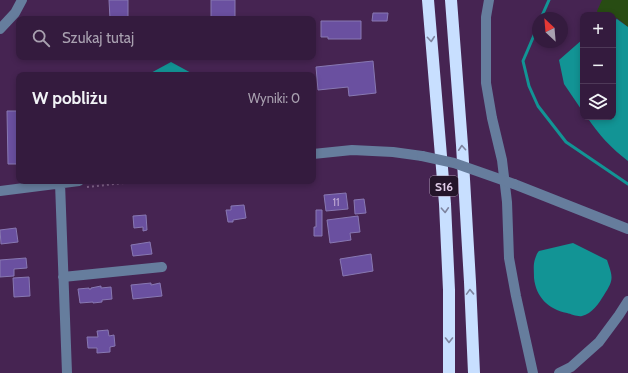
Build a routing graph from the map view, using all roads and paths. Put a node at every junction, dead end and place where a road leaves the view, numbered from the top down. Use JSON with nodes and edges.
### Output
{"nodes":[{"id":1,"x":22,"y":0,"type":"edge"},
{"id":2,"x":428,"y":0,"type":"edge"},
{"id":3,"x":450,"y":0,"type":"edge"},
{"id":4,"x":488,"y":0,"type":"edge"},
{"id":5,"x":0,"y":29,"type":"edge"},
{"id":6,"x":316,"y":154,"type":"edge"},
{"id":7,"x":52,"y":184,"type":"edge"},
{"id":8,"x":60,"y":184,"type":"edge"},
{"id":9,"x":0,"y":191,"type":"edge"},
{"id":10,"x":628,"y":230,"type":"edge"},
{"id":11,"x":162,"y":267,"type":"dead end"},
{"id":12,"x":63,"y":277,"type":"junction"},
{"id":13,"x":628,"y":301,"type":"edge"},
{"id":14,"x":67,"y":373,"type":"edge"},
{"id":15,"x":449,"y":373,"type":"edge"},
{"id":16,"x":474,"y":373,"type":"edge"},
{"id":17,"x":533,"y":373,"type":"edge"},
{"id":18,"x":559,"y":373,"type":"edge"}],
"edges":[{"from":1,"to":5,"type":"street"},
{"from":2,"to":15,"type":"highway","number":"S16","one_way":true},
{"from":16,"to":3,"type":"highway","number":"S16","one_way":true},
{"from":4,"to":17,"type":"street"},
{"from":6,"to":10,"type":"street","bridge":true},
{"from":7,"to":9,"type":"street"},
{"from":8,"to":12,"type":"street"},
{"from":11,"to":12,"type":"street"},
{"from":12,"to":14,"type":"street"},
{"from":13,"to":18,"type":"street"}]}
